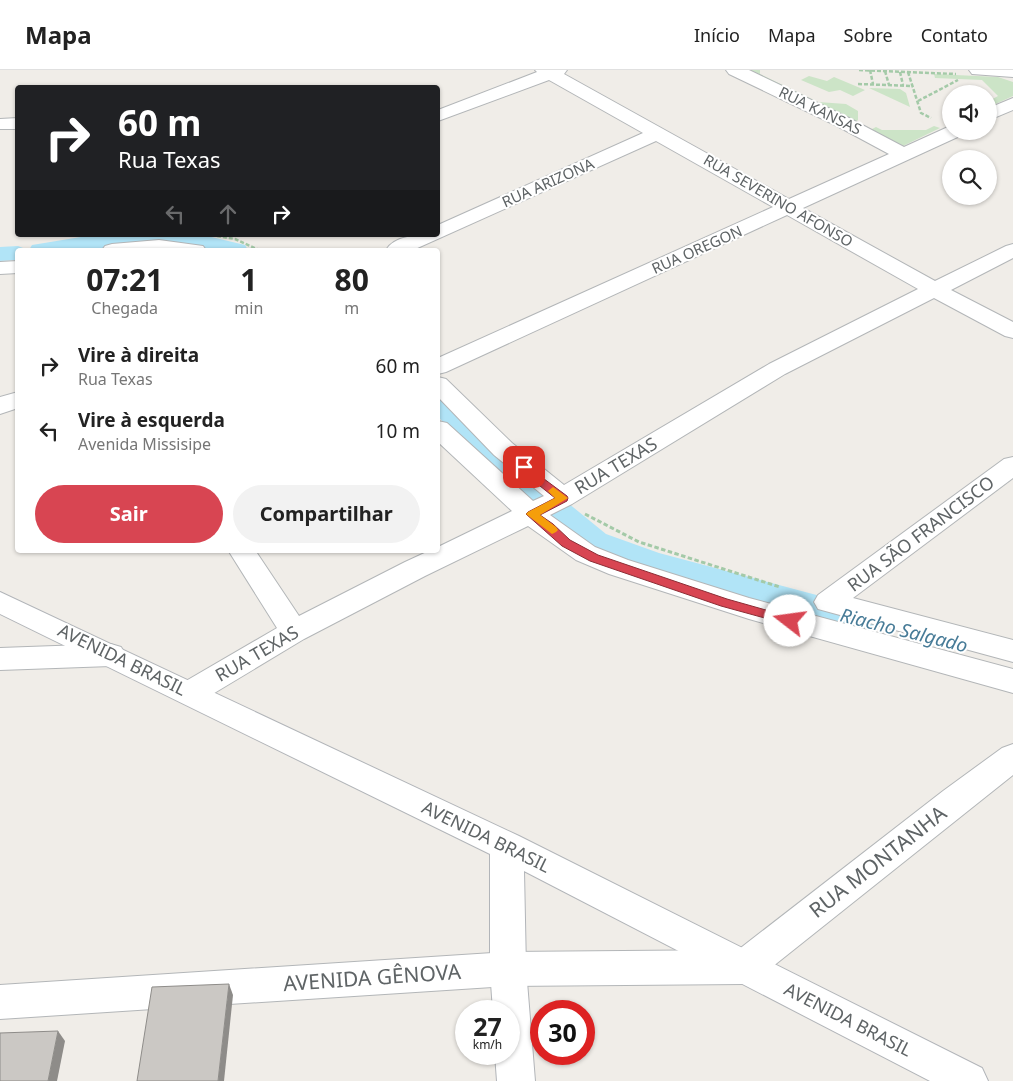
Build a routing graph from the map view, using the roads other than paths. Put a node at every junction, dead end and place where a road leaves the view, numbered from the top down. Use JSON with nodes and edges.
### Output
{"nodes":[{"id":1,"x":735,"y":70,"type":"edge"},
{"id":2,"x":551,"y":71,"type":"edge"},
{"id":3,"x":1009,"y":73,"type":"edge"},
{"id":4,"x":968,"y":75,"type":"edge"},
{"id":5,"x":1013,"y":104,"type":"edge"},
{"id":6,"x":997,"y":111,"type":"edge"},
{"id":7,"x":440,"y":115,"type":"edge"},
{"id":8,"x":658,"y":133,"type":"junction"},
{"id":9,"x":942,"y":137,"type":"edge"},
{"id":10,"x":904,"y":154,"type":"junction"},
{"id":11,"x":790,"y":208,"type":"junction"},
{"id":12,"x":440,"y":231,"type":"edge"},
{"id":13,"x":425,"y":237,"type":"edge"},
{"id":14,"x":135,"y":248,"type":"edge"},
{"id":15,"x":177,"y":248,"type":"edge"},
{"id":16,"x":401,"y":248,"type":"edge"},
{"id":17,"x":1013,"y":250,"type":"edge"},
{"id":18,"x":15,"y":267,"type":"edge"},
{"id":19,"x":0,"y":268,"type":"edge"},
{"id":20,"x":935,"y":290,"type":"junction"},
{"id":21,"x":1013,"y":331,"type":"edge"},
{"id":22,"x":440,"y":366,"type":"edge"},
{"id":23,"x":440,"y":386,"type":"edge"},
{"id":24,"x":15,"y":400,"type":"edge"},
{"id":25,"x":0,"y":406,"type":"edge"},
{"id":26,"x":440,"y":430,"type":"edge"},
{"id":27,"x":1013,"y":465,"type":"edge"},
{"id":28,"x":561,"y":499,"type":"junction"},
{"id":29,"x":532,"y":514,"type":"junction"},
{"id":30,"x":243,"y":553,"type":"edge"},
{"id":31,"x":0,"y":602,"type":"edge"},
{"id":32,"x":294,"y":631,"type":"junction"},
{"id":33,"x":1013,"y":651,"type":"edge"},
{"id":34,"x":111,"y":655,"type":"junction"},
{"id":35,"x":0,"y":659,"type":"edge"},
{"id":36,"x":1013,"y":681,"type":"edge"},
{"id":37,"x":190,"y":693,"type":"junction"},
{"id":38,"x":1013,"y":758,"type":"edge"},
{"id":39,"x":507,"y":846,"type":"junction"},
{"id":40,"x":744,"y":967,"type":"junction"},
{"id":41,"x":508,"y":969,"type":"junction"},
{"id":42,"x":0,"y":1002,"type":"edge"},
{"id":43,"x":516,"y":1081,"type":"edge"},
{"id":44,"x":969,"y":1081,"type":"edge"}],
"edges":[{"from":1,"to":10,"type":"street","name":"RUA KANSAS"},
{"from":2,"to":7,"type":"street"},
{"from":2,"to":8,"type":"street","name":"RUA SEVERINO AFONSO"},
{"from":3,"to":4,"type":"street"},
{"from":5,"to":6,"type":"street"},
{"from":8,"to":11,"type":"street","name":"RUA SEVERINO AFONSO"},
{"from":8,"to":12,"type":"street","name":"RUA ARIZONA"},
{"from":9,"to":10,"type":"street","name":"RUA OREGON"},
{"from":10,"to":11,"type":"street","name":"RUA OREGON"},
{"from":11,"to":20,"type":"street","name":"RUA SEVERINO AFONSO"},
{"from":11,"to":22,"type":"street","name":"RUA OREGON"},
{"from":13,"to":16,"type":"street"},
{"from":14,"to":15,"type":"street"},
{"from":17,"to":20,"type":"street","name":"RUA TEXAS"},
{"from":18,"to":19,"type":"street"},
{"from":20,"to":21,"type":"street","name":"RUA SEVERINO AFONSO"},
{"from":20,"to":28,"type":"street","name":"RUA TEXAS"},
{"from":23,"to":28,"type":"street"},
{"from":24,"to":25,"type":"street"},
{"from":26,"to":29,"type":"street"},
{"from":27,"to":33,"type":"street","name":"RUA SÃO FRANCISCO"},
{"from":28,"to":29,"type":"street","name":"RUA TEXAS"},
{"from":29,"to":32,"type":"street","name":"RUA TEXAS"},
{"from":29,"to":36,"type":"street"},
{"from":30,"to":32,"type":"street"},
{"from":31,"to":34,"type":"street","name":"AVENIDA BRASIL"},
{"from":32,"to":37,"type":"street","name":"RUA TEXAS"},
{"from":34,"to":35,"type":"street"},
{"from":34,"to":37,"type":"street","name":"AVENIDA BRASIL"},
{"from":37,"to":39,"type":"street","name":"AVENIDA BRASIL"},
{"from":38,"to":40,"type":"street","name":"RUA MONTANHA"},
{"from":39,"to":40,"type":"street","name":"AVENIDA BRASIL"},
{"from":39,"to":41,"type":"street"},
{"from":40,"to":41,"type":"street","name":"AVENIDA GÊNOVA"},
{"from":40,"to":44,"type":"street","name":"AVENIDA BRASIL"},
{"from":41,"to":42,"type":"street","name":"AVENIDA GÊNOVA"},
{"from":41,"to":43,"type":"street"}]}
